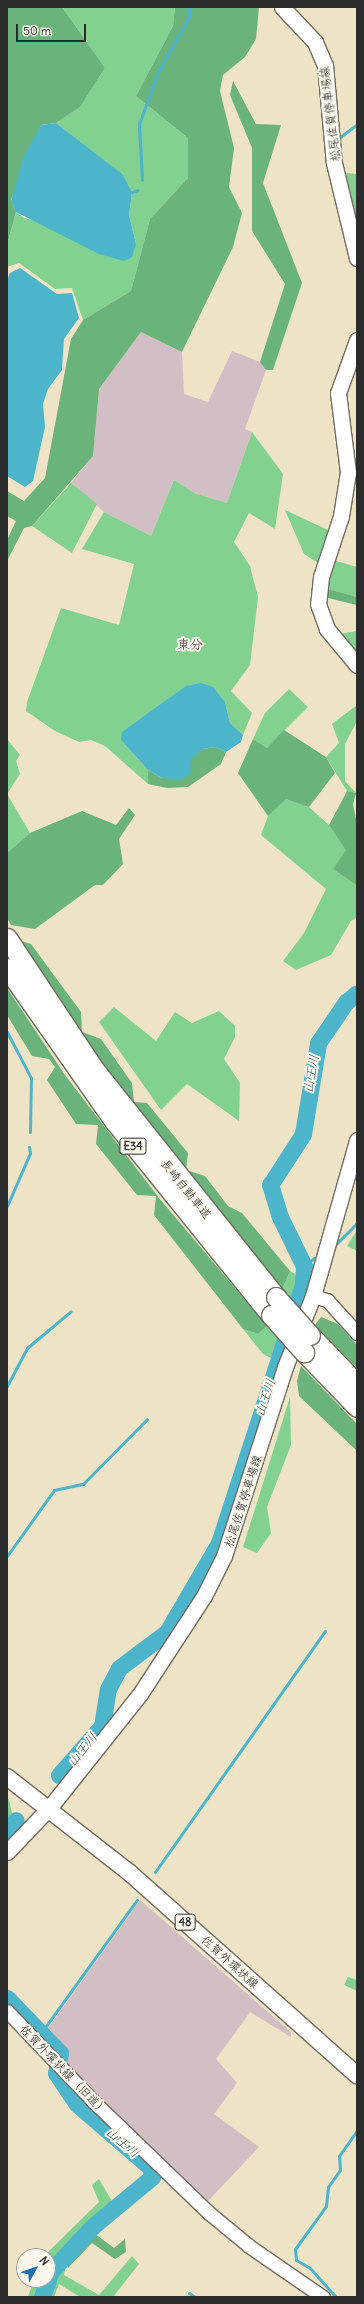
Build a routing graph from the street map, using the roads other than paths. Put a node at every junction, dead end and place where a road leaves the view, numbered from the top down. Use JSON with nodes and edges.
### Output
{"nodes":[{"id":1,"x":282,"y":7,"type":"edge"},
{"id":2,"x":357,"y":258,"type":"edge"},
{"id":3,"x":357,"y":340,"type":"edge"},
{"id":4,"x":357,"y":665,"type":"edge"},
{"id":5,"x":7,"y":938,"type":"edge"},
{"id":6,"x":12,"y":965,"type":"edge"},
{"id":7,"x":357,"y":1140,"type":"edge"},
{"id":8,"x":313,"y":1296,"type":"junction"},
{"id":9,"x":357,"y":1333,"type":"edge"},
{"id":10,"x":307,"y":1343,"type":"junction"},
{"id":11,"x":357,"y":1384,"type":"edge"},
{"id":12,"x":357,"y":1407,"type":"edge"},
{"id":13,"x":7,"y":1777,"type":"edge"},
{"id":14,"x":50,"y":1807,"type":"junction"},
{"id":15,"x":7,"y":1852,"type":"edge"},
{"id":16,"x":7,"y":2010,"type":"edge"},
{"id":17,"x":357,"y":2075,"type":"edge"},
{"id":18,"x":323,"y":2297,"type":"edge"}],
"edges":[{"from":1,"to":2,"type":"main road","name":"松尾佐賀停車場線"},
{"from":3,"to":4,"type":"main road"},
{"from":5,"to":6,"type":"highway","name":"長崎自動車道","number":"E34"},
{"from":6,"to":10,"type":"highway","name":"長崎自動車道","number":"E34","bridge":true},
{"from":7,"to":8,"type":"main road","name":"松尾佐賀停車場線"},
{"from":8,"to":9,"type":"street"},
{"from":8,"to":14,"type":"main road","name":"松尾佐賀停車場線"},
{"from":10,"to":11,"type":"highway","name":"長崎自動車道","number":"E34"},
{"from":10,"to":12,"type":"highway","name":"長崎自動車道","number":"E34"},
{"from":13,"to":14,"type":"main road","name":"佐賀外環状線","number":"48"},
{"from":14,"to":15,"type":"main road","name":"松尾佐賀停車場線"},
{"from":14,"to":17,"type":"main road","name":"佐賀外環状線","number":"48"},
{"from":16,"to":18,"type":"street","name":"佐賀外環状線（旧道）"}]}
